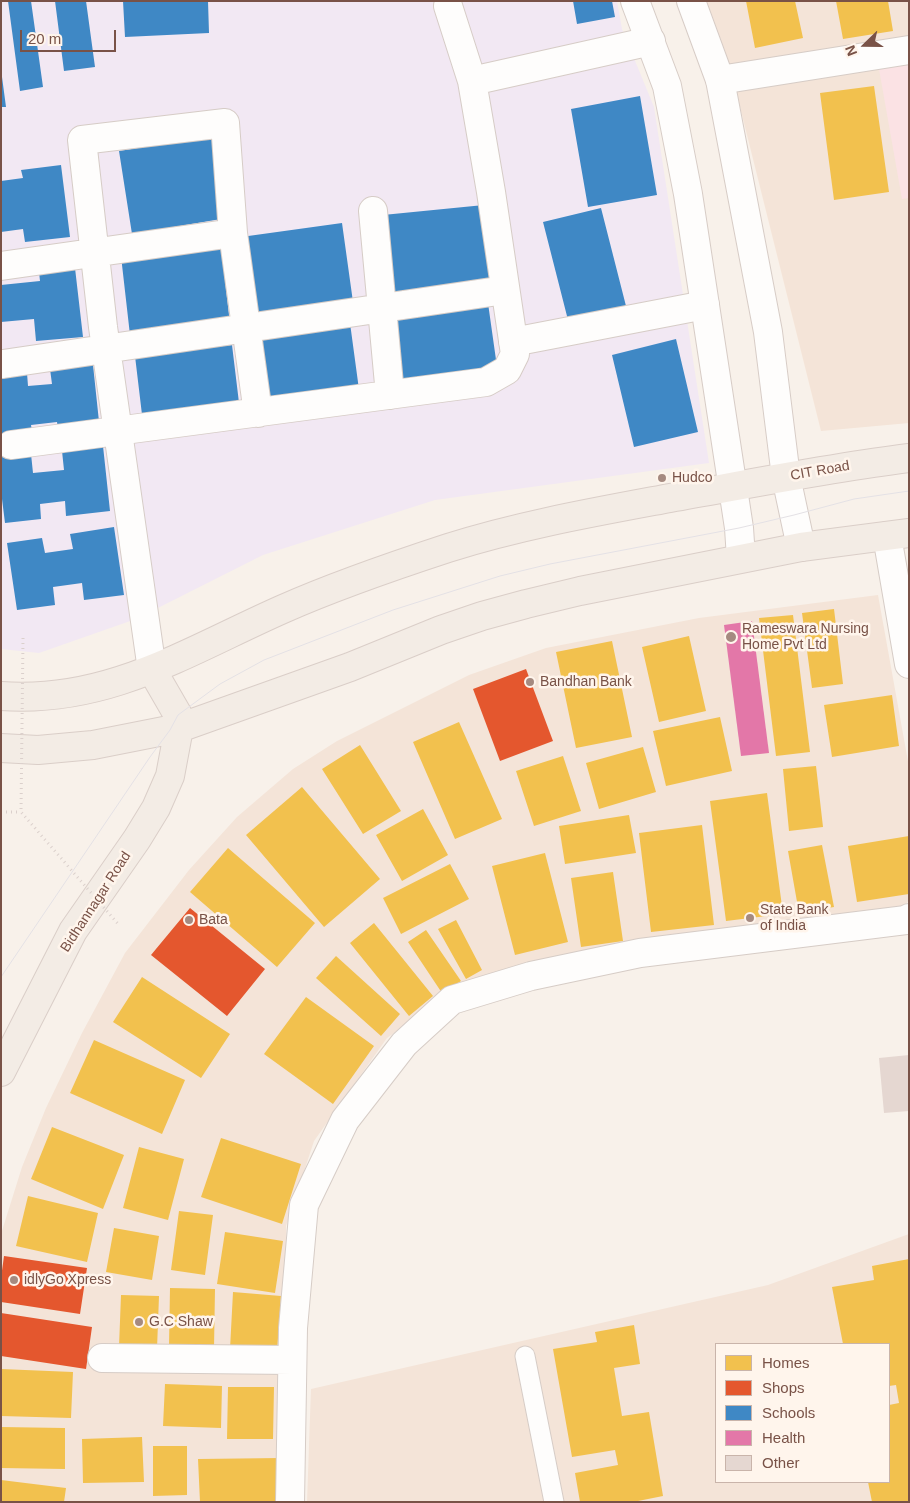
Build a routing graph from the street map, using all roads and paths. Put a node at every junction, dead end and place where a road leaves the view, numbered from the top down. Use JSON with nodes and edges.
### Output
{"nodes":[{"id":1,"x":635,"y":1,"type":"edge"},
{"id":2,"x":691,"y":1,"type":"edge"},
{"id":3,"x":448,"y":6,"type":"dead end"},
{"id":4,"x":651,"y":41,"type":"junction"},
{"id":5,"x":909,"y":50,"type":"edge"},
{"id":6,"x":720,"y":80,"type":"junction"},
{"id":7,"x":472,"y":81,"type":"junction"},
{"id":8,"x":373,"y":211,"type":"dead end"},
{"id":9,"x":234,"y":233,"type":"junction"},
{"id":10,"x":94,"y":254,"type":"junction"},
{"id":11,"x":1,"y":266,"type":"edge"},
{"id":12,"x":505,"y":290,"type":"junction"},
{"id":13,"x":705,"y":305,"type":"junction"},
{"id":14,"x":382,"y":308,"type":"junction"},
{"id":15,"x":247,"y":329,"type":"junction"},
{"id":16,"x":513,"y":342,"type":"junction"},
{"id":17,"x":106,"y":350,"type":"junction"},
{"id":18,"x":3,"y":364,"type":"dead end"},
{"id":19,"x":390,"y":395,"type":"junction"},
{"id":20,"x":258,"y":412,"type":"junction"},
{"id":21,"x":118,"y":432,"type":"junction"},
{"id":22,"x":11,"y":445,"type":"dead end"},
{"id":23,"x":909,"y":458,"type":"edge"},
{"id":24,"x":786,"y":477,"type":"junction"},
{"id":25,"x":731,"y":487,"type":"junction"},
{"id":26,"x":898,"y":534,"type":"edge"},
{"id":27,"x":801,"y":547,"type":"junction"},
{"id":28,"x":741,"y":558,"type":"junction"},
{"id":29,"x":23,"y":638,"type":"dead end"},
{"id":30,"x":909,"y":664,"type":"edge"},
{"id":31,"x":152,"y":670,"type":"junction"},
{"id":32,"x":1,"y":696,"type":"edge"},
{"id":33,"x":180,"y":728,"type":"junction"},
{"id":34,"x":1,"y":748,"type":"edge"},
{"id":35,"x":1,"y":812,"type":"edge"},
{"id":36,"x":22,"y":812,"type":"junction"},
{"id":37,"x":909,"y":918,"type":"edge"},
{"id":38,"x":119,"y":925,"type":"dead end"},
{"id":39,"x":1,"y":1072,"type":"edge"},
{"id":40,"x":525,"y":1356,"type":"dead end"},
{"id":41,"x":102,"y":1358,"type":"dead end"},
{"id":42,"x":292,"y":1360,"type":"junction"},
{"id":43,"x":290,"y":1502,"type":"edge"},
{"id":44,"x":554,"y":1502,"type":"edge"}],
"edges":[{"from":1,"to":4,"type":"street"},
{"from":2,"to":6,"type":"street"},
{"from":3,"to":7,"type":"street"},
{"from":4,"to":7,"type":"street"},
{"from":4,"to":13,"type":"street"},
{"from":5,"to":6,"type":"street"},
{"from":6,"to":24,"type":"street"},
{"from":7,"to":12,"type":"street"},
{"from":8,"to":14,"type":"street"},
{"from":9,"to":10,"type":"street"},
{"from":9,"to":10,"type":"street"},
{"from":9,"to":15,"type":"street"},
{"from":10,"to":11,"type":"street"},
{"from":10,"to":17,"type":"street"},
{"from":12,"to":14,"type":"street"},
{"from":12,"to":16,"type":"street"},
{"from":13,"to":16,"type":"street"},
{"from":13,"to":25,"type":"street"},
{"from":14,"to":15,"type":"street"},
{"from":14,"to":19,"type":"street"},
{"from":15,"to":17,"type":"street"},
{"from":15,"to":20,"type":"street"},
{"from":16,"to":19,"type":"street"},
{"from":17,"to":18,"type":"street"},
{"from":17,"to":21,"type":"street"},
{"from":19,"to":20,"type":"street"},
{"from":20,"to":21,"type":"street"},
{"from":21,"to":22,"type":"street"},
{"from":21,"to":31,"type":"street"},
{"from":23,"to":24,"type":"main road","name":"CIT Road"},
{"from":24,"to":25,"type":"main road","name":"CIT Road"},
{"from":24,"to":27,"type":"street"},
{"from":25,"to":28,"type":"street"},
{"from":25,"to":31,"type":"main road","name":"CIT Road"},
{"from":26,"to":27,"type":"main road"},
{"from":26,"to":30,"type":"street"},
{"from":27,"to":28,"type":"main road"},
{"from":28,"to":33,"type":"main road"},
{"from":29,"to":36,"type":"path","bridge":true},
{"from":31,"to":32,"type":"main road","name":"CIT Road"},
{"from":31,"to":33,"type":"main road"},
{"from":33,"to":34,"type":"main road"},
{"from":33,"to":39,"type":"main road","name":"Bidhannagar Road"},
{"from":35,"to":36,"type":"path"},
{"from":36,"to":38,"type":"path","bridge":true},
{"from":37,"to":42,"type":"street"},
{"from":40,"to":44,"type":"lane"},
{"from":41,"to":42,"type":"street"},
{"from":42,"to":43,"type":"street"}]}
